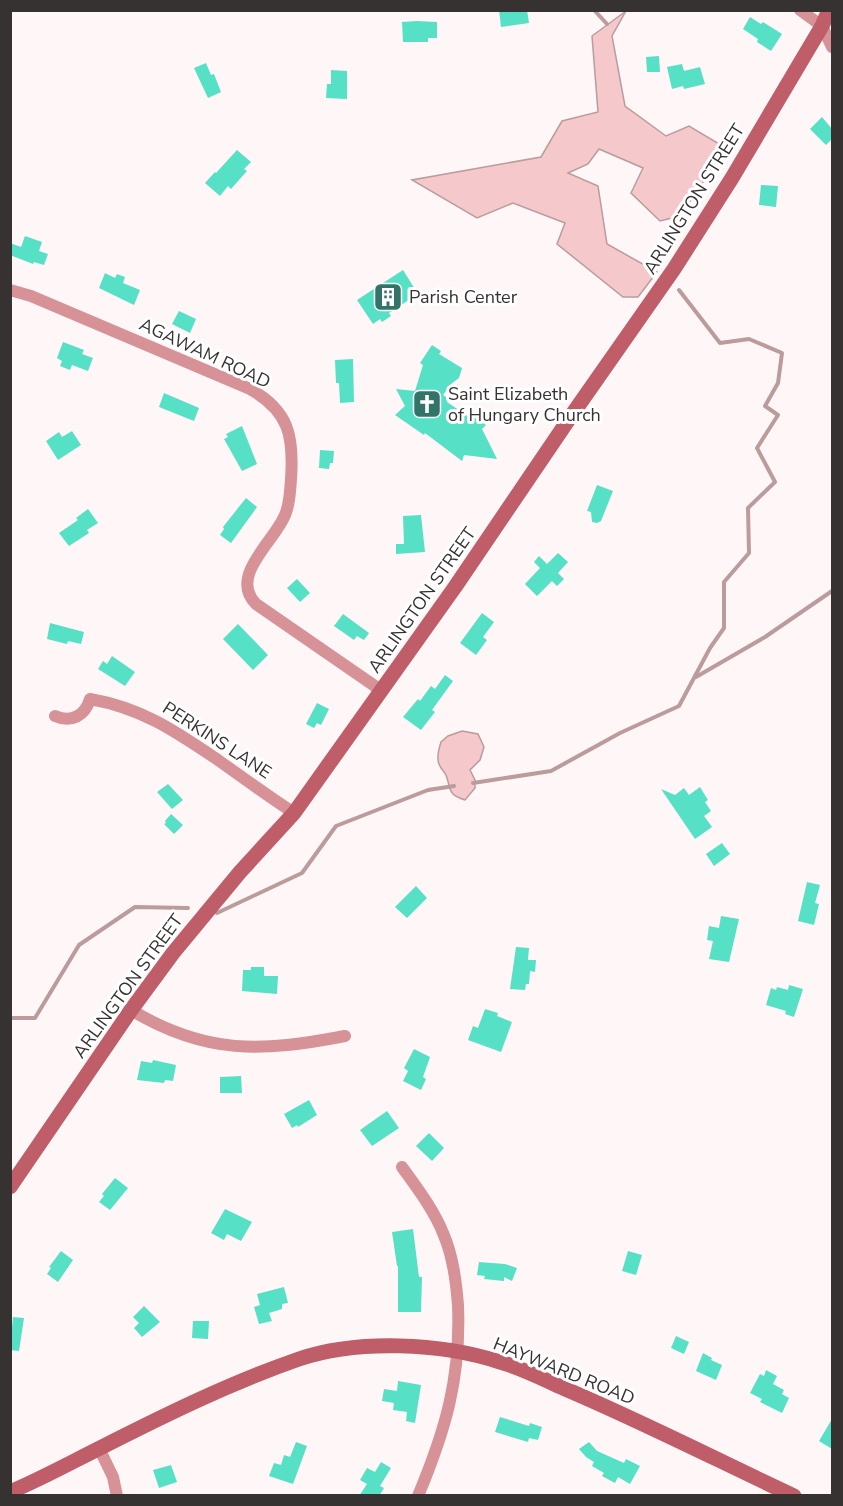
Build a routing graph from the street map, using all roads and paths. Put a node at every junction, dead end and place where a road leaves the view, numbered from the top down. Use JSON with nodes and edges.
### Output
{"nodes":[{"id":1,"x":800,"y":10,"type":"edge"},
{"id":2,"x":830,"y":10,"type":"edge"},
{"id":3,"x":822,"y":26,"type":"junction"},
{"id":4,"x":832,"y":47,"type":"edge"},
{"id":5,"x":10,"y":290,"type":"edge"},
{"id":6,"x":382,"y":691,"type":"junction"},
{"id":7,"x":55,"y":716,"type":"dead end"},
{"id":8,"x":294,"y":813,"type":"junction"},
{"id":9,"x":131,"y":1010,"type":"junction"},
{"id":10,"x":345,"y":1036,"type":"dead end"},
{"id":11,"x":402,"y":1167,"type":"dead end"},
{"id":12,"x":10,"y":1187,"type":"edge"},
{"id":13,"x":458,"y":1352,"type":"junction"},
{"id":14,"x":99,"y":1448,"type":"junction"},
{"id":15,"x":10,"y":1492,"type":"edge"},
{"id":16,"x":117,"y":1496,"type":"edge"},
{"id":17,"x":418,"y":1496,"type":"edge"},
{"id":18,"x":794,"y":1496,"type":"edge"}],
"edges":[{"from":1,"to":3,"type":"street"},
{"from":2,"to":3,"type":"street","name":"ARLINGTON STREET"},
{"from":3,"to":4,"type":"street"},
{"from":3,"to":6,"type":"street","name":"ARLINGTON STREET"},
{"from":5,"to":6,"type":"street","name":"AGAWAM ROAD"},
{"from":6,"to":8,"type":"street","name":"ARLINGTON STREET"},
{"from":7,"to":8,"type":"street","name":"PERKINS LANE"},
{"from":8,"to":9,"type":"street","name":"ARLINGTON STREET"},
{"from":9,"to":10,"type":"street"},
{"from":9,"to":12,"type":"street","name":"ARLINGTON STREET"},
{"from":11,"to":13,"type":"street"},
{"from":13,"to":14,"type":"street","name":"HAYWARD ROAD"},
{"from":13,"to":17,"type":"street"},
{"from":13,"to":18,"type":"street","name":"HAYWARD ROAD"},
{"from":14,"to":15,"type":"street","name":"HAYWARD ROAD"},
{"from":14,"to":16,"type":"street"}]}
